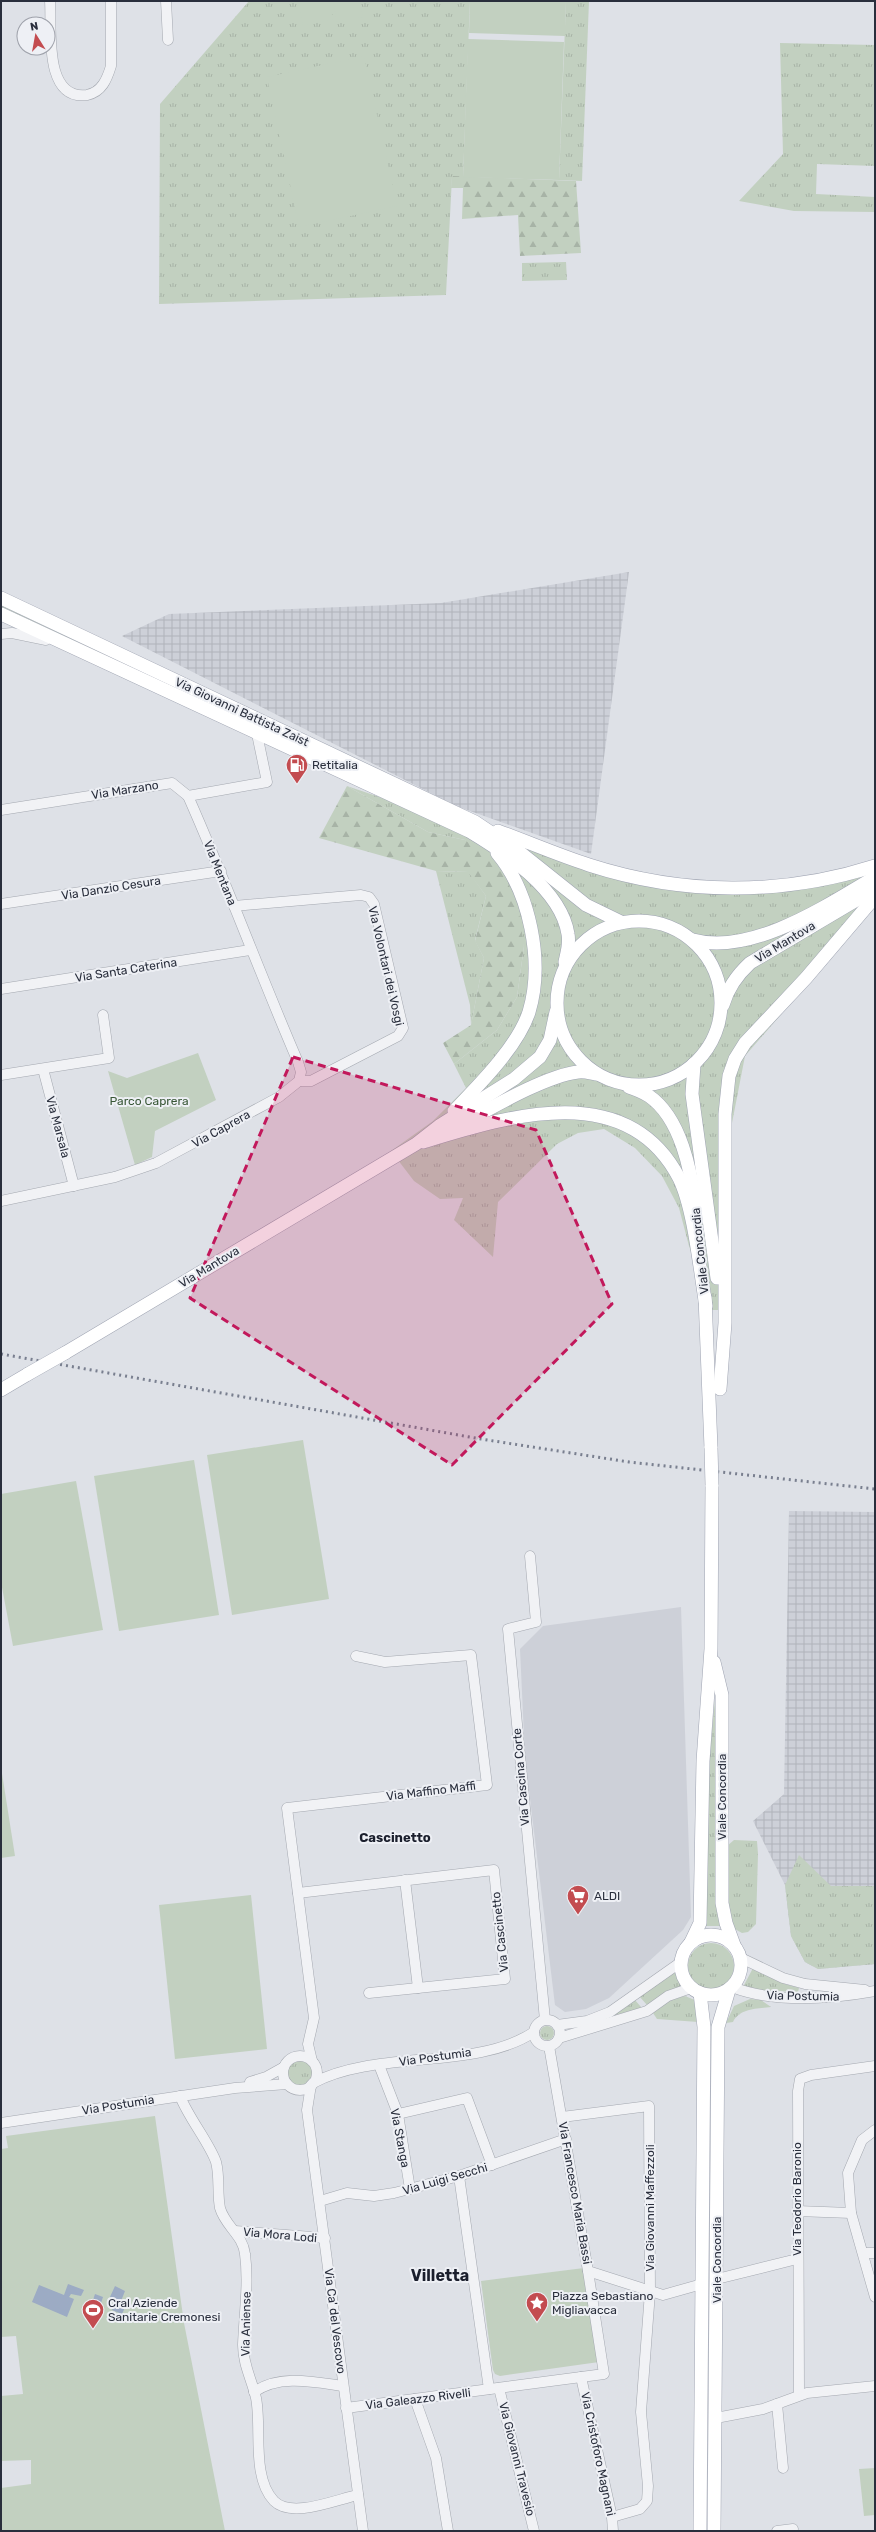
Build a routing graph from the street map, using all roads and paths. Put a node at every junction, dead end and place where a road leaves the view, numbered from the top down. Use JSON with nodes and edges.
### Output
{"nodes":[{"id":1,"x":50,"y":1,"type":"edge"},
{"id":2,"x":111,"y":1,"type":"edge"},
{"id":3,"x":166,"y":1,"type":"edge"},
{"id":4,"x":168,"y":40,"type":"dead end"},
{"id":5,"x":1,"y":598,"type":"edge"},
{"id":6,"x":1,"y":614,"type":"edge"},
{"id":7,"x":1,"y":634,"type":"edge"},
{"id":8,"x":74,"y":648,"type":"junction"},
{"id":9,"x":257,"y":734,"type":"junction"},
{"id":10,"x":188,"y":796,"type":"junction"},
{"id":11,"x":1,"y":810,"type":"edge"},
{"id":12,"x":474,"y":822,"type":"junction"},
{"id":13,"x":483,"y":839,"type":"junction"},
{"id":14,"x":875,"y":866,"type":"edge"},
{"id":15,"x":221,"y":871,"type":"junction"},
{"id":16,"x":875,"y":878,"type":"edge"},
{"id":17,"x":875,"y":888,"type":"edge"},
{"id":18,"x":875,"y":897,"type":"edge"},
{"id":19,"x":1,"y":904,"type":"edge"},
{"id":20,"x":234,"y":906,"type":"junction"},
{"id":21,"x":621,"y":922,"type":"junction"},
{"id":22,"x":692,"y":939,"type":"junction"},
{"id":23,"x":250,"y":950,"type":"junction"},
{"id":24,"x":565,"y":962,"type":"junction"},
{"id":25,"x":1,"y":989,"type":"edge"},
{"id":26,"x":556,"y":1012,"type":"junction"},
{"id":27,"x":103,"y":1015,"type":"dead end"},
{"id":28,"x":720,"y":1017,"type":"junction"},
{"id":29,"x":694,"y":1064,"type":"junction"},
{"id":30,"x":43,"y":1069,"type":"junction"},
{"id":31,"x":597,"y":1074,"type":"junction"},
{"id":32,"x":1,"y":1075,"type":"edge"},
{"id":33,"x":299,"y":1081,"type":"junction"},
{"id":34,"x":622,"y":1083,"type":"junction"},
{"id":35,"x":438,"y":1126,"type":"junction"},
{"id":36,"x":431,"y":1139,"type":"junction"},
{"id":37,"x":416,"y":1144,"type":"junction"},
{"id":38,"x":74,"y":1186,"type":"junction"},
{"id":39,"x":1,"y":1201,"type":"edge"},
{"id":40,"x":706,"y":1306,"type":"junction"},
{"id":41,"x":720,"y":1389,"type":"junction"},
{"id":42,"x":1,"y":1390,"type":"edge"},
{"id":43,"x":711,"y":1448,"type":"junction"},
{"id":44,"x":530,"y":1556,"type":"dead end"},
{"id":45,"x":711,"y":1649,"type":"junction"},
{"id":46,"x":356,"y":1656,"type":"dead end"},
{"id":47,"x":405,"y":1880,"type":"junction"},
{"id":48,"x":298,"y":1893,"type":"junction"},
{"id":49,"x":691,"y":1942,"type":"junction"},
{"id":50,"x":734,"y":1945,"type":"junction"},
{"id":51,"x":741,"y":1958,"type":"junction"},
{"id":52,"x":680,"y":1962,"type":"junction"},
{"id":53,"x":418,"y":1988,"type":"junction"},
{"id":54,"x":731,"y":1988,"type":"junction"},
{"id":55,"x":695,"y":1991,"type":"junction"},
{"id":56,"x":875,"y":1991,"type":"edge"},
{"id":57,"x":369,"y":1993,"type":"dead end"},
{"id":58,"x":545,"y":2020,"type":"junction"},
{"id":59,"x":557,"y":2025,"type":"junction"},
{"id":60,"x":534,"y":2032,"type":"junction"},
{"id":61,"x":559,"y":2038,"type":"junction"},
{"id":62,"x":539,"y":2043,"type":"junction"},
{"id":63,"x":308,"y":2044,"type":"junction"},
{"id":64,"x":512,"y":2044,"type":"junction"},
{"id":65,"x":549,"y":2046,"type":"junction"},
{"id":66,"x":295,"y":2057,"type":"junction"},
{"id":67,"x":313,"y":2063,"type":"junction"},
{"id":68,"x":379,"y":2065,"type":"junction"},
{"id":69,"x":875,"y":2066,"type":"edge"},
{"id":70,"x":284,"y":2067,"type":"junction"},
{"id":71,"x":339,"y":2071,"type":"junction"},
{"id":72,"x":312,"y":2084,"type":"junction"},
{"id":73,"x":290,"y":2086,"type":"junction"},
{"id":74,"x":235,"y":2088,"type":"junction"},
{"id":75,"x":180,"y":2096,"type":"junction"},
{"id":76,"x":308,"y":2110,"type":"junction"},
{"id":77,"x":398,"y":2114,"type":"junction"},
{"id":78,"x":562,"y":2117,"type":"junction"},
{"id":79,"x":1,"y":2123,"type":"edge"},
{"id":80,"x":875,"y":2130,"type":"edge"},
{"id":81,"x":566,"y":2139,"type":"junction"},
{"id":82,"x":492,"y":2165,"type":"junction"},
{"id":83,"x":459,"y":2176,"type":"junction"},
{"id":84,"x":410,"y":2189,"type":"junction"},
{"id":85,"x":320,"y":2201,"type":"junction"},
{"id":86,"x":798,"y":2211,"type":"junction"},
{"id":87,"x":851,"y":2213,"type":"junction"},
{"id":88,"x":235,"y":2231,"type":"junction"},
{"id":89,"x":325,"y":2238,"type":"junction"},
{"id":90,"x":864,"y":2253,"type":"junction"},
{"id":91,"x":875,"y":2253,"type":"edge"},
{"id":92,"x":797,"y":2259,"type":"junction"},
{"id":93,"x":588,"y":2271,"type":"junction"},
{"id":94,"x":717,"y":2279,"type":"junction"},
{"id":95,"x":702,"y":2284,"type":"junction"},
{"id":96,"x":650,"y":2292,"type":"junction"},
{"id":97,"x":875,"y":2297,"type":"edge"},
{"id":98,"x":581,"y":2377,"type":"junction"},
{"id":99,"x":343,"y":2386,"type":"junction"},
{"id":100,"x":875,"y":2386,"type":"edge"},
{"id":101,"x":494,"y":2388,"type":"junction"},
{"id":102,"x":254,"y":2392,"type":"junction"},
{"id":103,"x":799,"y":2395,"type":"junction"},
{"id":104,"x":415,"y":2399,"type":"junction"},
{"id":105,"x":776,"y":2404,"type":"junction"},
{"id":106,"x":346,"y":2408,"type":"junction"},
{"id":107,"x":716,"y":2418,"type":"junction"},
{"id":108,"x":783,"y":2468,"type":"dead end"},
{"id":109,"x":358,"y":2495,"type":"junction"},
{"id":110,"x":612,"y":2517,"type":"junction"},
{"id":111,"x":793,"y":2529,"type":"dead end"},
{"id":112,"x":363,"y":2531,"type":"edge"},
{"id":113,"x":448,"y":2531,"type":"edge"},
{"id":114,"x":534,"y":2531,"type":"edge"},
{"id":115,"x":613,"y":2531,"type":"edge"},
{"id":116,"x":700,"y":2531,"type":"edge"},
{"id":117,"x":714,"y":2531,"type":"edge"},
{"id":118,"x":777,"y":2531,"type":"edge"}],
"edges":[{"from":1,"to":2,"type":"street"},
{"from":3,"to":4,"type":"street"},
{"from":5,"to":12,"type":"main road","name":"Via Giovanni Battista Zaist"},
{"from":6,"to":8,"type":"main road","name":"Via Giovanni Battista Zaist"},
{"from":7,"to":8,"type":"street"},
{"from":8,"to":9,"type":"main road","name":"Via Giovanni Battista Zaist"},
{"from":9,"to":10,"type":"street"},
{"from":9,"to":13,"type":"main road","name":"Via Giovanni Battista Zaist"},
{"from":10,"to":11,"type":"street","name":"Via Marzano"},
{"from":10,"to":15,"type":"street","name":"Via Mentana"},
{"from":12,"to":14,"type":"main road"},
{"from":12,"to":21,"type":"main road","name":"Via Giovanni Battista Zaist"},
{"from":13,"to":24,"type":"main road","name":"Via Giovanni Battista Zaist"},
{"from":13,"to":35,"type":"main road"},
{"from":15,"to":19,"type":"street","name":"Via Danzio Cesura"},
{"from":15,"to":20,"type":"street","name":"Via Mentana"},
{"from":16,"to":22,"type":"main road","name":"Via Mantova"},
{"from":17,"to":28,"type":"main road","name":"Via Mantova"},
{"from":18,"to":41,"type":"main road"},
{"from":20,"to":23,"type":"street","name":"Via Mentana"},
{"from":20,"to":33,"type":"street","name":"Via Volontari dei Vosgi"},
{"from":21,"to":22,"type":"main road"},
{"from":21,"to":24,"type":"main road"},
{"from":22,"to":28,"type":"main road"},
{"from":23,"to":25,"type":"street","name":"Via Santa Caterina"},
{"from":23,"to":33,"type":"street"},
{"from":24,"to":26,"type":"main road","name":"Via Giovanni Battista Zaist"},
{"from":26,"to":31,"type":"main road"},
{"from":26,"to":35,"type":"main road"},
{"from":27,"to":30,"type":"street"},
{"from":28,"to":29,"type":"main road"},
{"from":29,"to":34,"type":"main road"},
{"from":29,"to":41,"type":"main road","name":"Viale Concordia"},
{"from":30,"to":32,"type":"street"},
{"from":30,"to":38,"type":"street","name":"Via Marsala"},
{"from":31,"to":34,"type":"main road"},
{"from":31,"to":36,"type":"main road"},
{"from":33,"to":38,"type":"street","name":"Via Caprera"},
{"from":34,"to":40,"type":"main road","name":"Viale Concordia"},
{"from":35,"to":37,"type":"main road"},
{"from":36,"to":37,"type":"main road"},
{"from":36,"to":40,"type":"main road"},
{"from":37,"to":42,"type":"main road","name":"Via Mantova","bridge":true},
{"from":38,"to":39,"type":"street","name":"Via Caprera"},
{"from":40,"to":43,"type":"main road","name":"Viale Concordia"},
{"from":41,"to":43,"type":"main road","name":"Viale Concordia"},
{"from":43,"to":45,"type":"main road","name":"Viale Concordia","bridge":true},
{"from":44,"to":58,"type":"street","name":"Via Cascina Corte"},
{"from":45,"to":49,"type":"main road","name":"Viale Concordia"},
{"from":45,"to":50,"type":"main road","name":"Viale Concordia"},
{"from":46,"to":48,"type":"street","name":"Via Maffino Maffi"},
{"from":47,"to":48,"type":"street"},
{"from":47,"to":53,"type":"street"},
{"from":47,"to":53,"type":"street","name":"Via Cascinetto"},
{"from":48,"to":63,"type":"street","name":"Via Maffino Maffi"},
{"from":49,"to":50,"type":"main road"},
{"from":49,"to":52,"type":"main road","name":"Viale Concordia"},
{"from":50,"to":51,"type":"main road","name":"Viale Concordia"},
{"from":51,"to":54,"type":"main road","name":"Viale Concordia"},
{"from":51,"to":56,"type":"street","name":"Via Postumia"},
{"from":52,"to":55,"type":"main road","name":"Viale Concordia"},
{"from":52,"to":59,"type":"street"},
{"from":53,"to":57,"type":"street","name":"Via Cascinetto"},
{"from":54,"to":55,"type":"main road"},
{"from":54,"to":56,"type":"street","name":"Via Postumia"},
{"from":54,"to":94,"type":"main road","name":"Viale Concordia"},
{"from":55,"to":61,"type":"street"},
{"from":55,"to":95,"type":"main road","name":"Viale Concordia"},
{"from":58,"to":59,"type":"street"},
{"from":58,"to":60,"type":"street","name":"Via Postumia"},
{"from":59,"to":61,"type":"street"},
{"from":60,"to":62,"type":"street"},
{"from":60,"to":64,"type":"street","name":"Via Postumia"},
{"from":61,"to":65,"type":"street"},
{"from":62,"to":64,"type":"street","name":"Via Postumia"},
{"from":62,"to":65,"type":"street","name":"Via Postumia"},
{"from":63,"to":66,"type":"street"},
{"from":63,"to":67,"type":"street","name":"Via Maffino Maffi"},
{"from":64,"to":68,"type":"street","name":"Via Postumia"},
{"from":65,"to":78,"type":"street","name":"Via Francesco Maria Bassi"},
{"from":66,"to":67,"type":"street"},
{"from":66,"to":70,"type":"street","name":"Via Postumia"},
{"from":67,"to":71,"type":"street"},
{"from":67,"to":72,"type":"street"},
{"from":68,"to":71,"type":"street","name":"Via Postumia"},
{"from":68,"to":77,"type":"street","name":"Via Stanga"},
{"from":69,"to":86,"type":"street","name":"Via Teodorio Baronio"},
{"from":70,"to":73,"type":"street"},
{"from":70,"to":74,"type":"street","name":"Via Postumia"},
{"from":71,"to":72,"type":"street","name":"Via Postumia"},
{"from":72,"to":73,"type":"street","name":"Via Postumia"},
{"from":72,"to":76,"type":"street","name":"Via Ca' del Vescovo"},
{"from":73,"to":74,"type":"street","name":"Via Postumia"},
{"from":73,"to":76,"type":"street","name":"Via Ca' del Vescovo"},
{"from":74,"to":75,"type":"street","name":"Via Postumia"},
{"from":75,"to":79,"type":"street","name":"Via Postumia"},
{"from":75,"to":88,"type":"street","name":"Via Aniense"},
{"from":76,"to":85,"type":"street","name":"Via Ca' del Vescovo"},
{"from":77,"to":82,"type":"street"},
{"from":77,"to":84,"type":"street","name":"Via Stanga"},
{"from":78,"to":81,"type":"street","name":"Via Francesco Maria Bassi"},
{"from":78,"to":96,"type":"street","name":"Via Giovanni Maffezzoli"},
{"from":80,"to":87,"type":"street"},
{"from":81,"to":82,"type":"street","name":"Via Luigi Secchi"},
{"from":81,"to":93,"type":"street","name":"Via Francesco Maria Bassi"},
{"from":82,"to":83,"type":"street","name":"Via Luigi Secchi"},
{"from":83,"to":84,"type":"street","name":"Via Luigi Secchi"},
{"from":83,"to":101,"type":"street","name":"Via Giovanni Travesio"},
{"from":84,"to":85,"type":"street","name":"Via Luigi Secchi"},
{"from":85,"to":89,"type":"street","name":"Via Ca' del Vescovo"},
{"from":86,"to":87,"type":"street"},
{"from":86,"to":92,"type":"street","name":"Via Teodorio Baronio"},
{"from":87,"to":90,"type":"street"},
{"from":88,"to":89,"type":"street","name":"Via Mora Lodi"},
{"from":88,"to":102,"type":"street","name":"Via Aniense"},
{"from":89,"to":99,"type":"street","name":"Via Ca' del Vescovo"},
{"from":90,"to":91,"type":"street"},
{"from":90,"to":97,"type":"street"},
{"from":92,"to":94,"type":"street"},
{"from":92,"to":103,"type":"street","name":"Via Teodorio Baronio"},
{"from":93,"to":96,"type":"street","name":"Via Francesco Maria Bassi"},
{"from":93,"to":98,"type":"street"},
{"from":94,"to":107,"type":"main road","name":"Viale Concordia"},
{"from":95,"to":96,"type":"street","name":"Via Francesco Maria Bassi"},
{"from":95,"to":116,"type":"main road","name":"Viale Concordia"},
{"from":96,"to":110,"type":"street","name":"Via Giovanni Maffezzoli"},
{"from":98,"to":101,"type":"street"},
{"from":98,"to":110,"type":"street","name":"Via Cristoforo Magnani"},
{"from":99,"to":102,"type":"street"},
{"from":99,"to":106,"type":"street","name":"Via Ca' del Vescovo"},
{"from":100,"to":103,"type":"street"},
{"from":101,"to":104,"type":"street","name":"Via Galeazzo Rivelli"},
{"from":101,"to":114,"type":"street","name":"Via Giovanni Travesio"},
{"from":102,"to":109,"type":"street","name":"Via Aniense"},
{"from":103,"to":105,"type":"street"},
{"from":104,"to":106,"type":"street","name":"Via Galeazzo Rivelli"},
{"from":104,"to":113,"type":"street"},
{"from":105,"to":107,"type":"street"},
{"from":105,"to":108,"type":"street"},
{"from":106,"to":109,"type":"street","name":"Via Ca' del Vescovo"},
{"from":107,"to":117,"type":"main road","name":"Viale Concordia"},
{"from":109,"to":112,"type":"street","name":"Via Ca' del Vescovo"},
{"from":110,"to":115,"type":"street","name":"Via Cristoforo Magnani"},
{"from":111,"to":118,"type":"street"}]}
